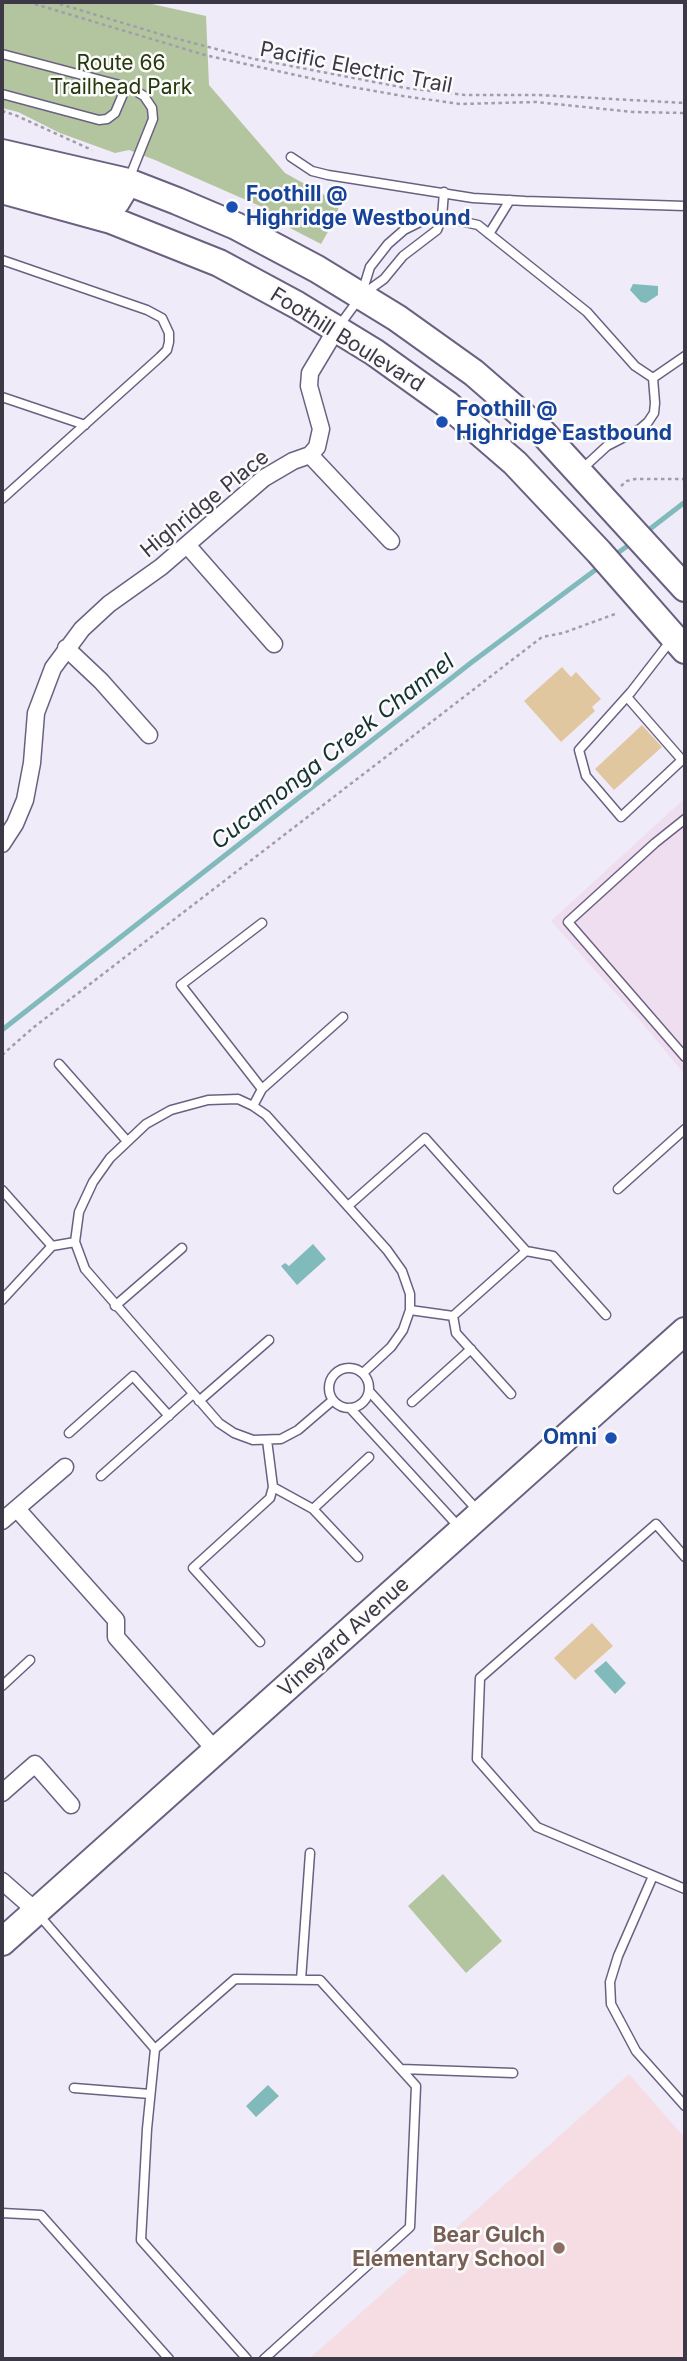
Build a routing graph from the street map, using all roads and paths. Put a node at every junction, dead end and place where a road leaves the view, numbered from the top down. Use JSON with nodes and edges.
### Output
{"nodes":[{"id":1,"x":29,"y":2,"type":"edge"},
{"id":2,"x":53,"y":2,"type":"edge"},
{"id":3,"x":2,"y":54,"type":"edge"},
{"id":4,"x":126,"y":87,"type":"junction"},
{"id":5,"x":2,"y":94,"type":"edge"},
{"id":6,"x":685,"y":103,"type":"edge"},
{"id":7,"x":2,"y":111,"type":"edge"},
{"id":8,"x":685,"y":113,"type":"edge"},
{"id":9,"x":96,"y":152,"type":"dead end"},
{"id":10,"x":2,"y":153,"type":"edge"},
{"id":11,"x":291,"y":157,"type":"dead end"},
{"id":12,"x":2,"y":172,"type":"edge"},
{"id":13,"x":128,"y":182,"type":"junction"},
{"id":14,"x":2,"y":190,"type":"edge"},
{"id":15,"x":444,"y":192,"type":"junction"},
{"id":16,"x":510,"y":200,"type":"junction"},
{"id":17,"x":685,"y":206,"type":"edge"},
{"id":18,"x":442,"y":217,"type":"junction"},
{"id":19,"x":404,"y":230,"type":"junction"},
{"id":20,"x":489,"y":234,"type":"junction"},
{"id":21,"x":416,"y":245,"type":"junction"},
{"id":22,"x":2,"y":260,"type":"edge"},
{"id":23,"x":361,"y":296,"type":"junction"},
{"id":24,"x":337,"y":328,"type":"junction"},
{"id":25,"x":685,"y":356,"type":"edge"},
{"id":26,"x":653,"y":378,"type":"junction"},
{"id":27,"x":2,"y":397,"type":"edge"},
{"id":28,"x":85,"y":425,"type":"junction"},
{"id":29,"x":310,"y":455,"type":"junction"},
{"id":30,"x":580,"y":471,"type":"junction"},
{"id":31,"x":685,"y":479,"type":"edge"},
{"id":32,"x":619,"y":488,"type":"dead end"},
{"id":33,"x":2,"y":499,"type":"edge"},
{"id":34,"x":391,"y":541,"type":"dead end"},
{"id":35,"x":187,"y":545,"type":"junction"},
{"id":36,"x":685,"y":588,"type":"edge"},
{"id":37,"x":615,"y":614,"type":"dead end"},
{"id":38,"x":679,"y":643,"type":"edge"},
{"id":39,"x":274,"y":644,"type":"dead end"},
{"id":40,"x":66,"y":648,"type":"junction"},
{"id":41,"x":627,"y":697,"type":"junction"},
{"id":42,"x":149,"y":735,"type":"dead end"},
{"id":43,"x":685,"y":819,"type":"edge"},
{"id":44,"x":2,"y":844,"type":"edge"},
{"id":45,"x":262,"y":923,"type":"dead end"},
{"id":46,"x":343,"y":1017,"type":"dead end"},
{"id":47,"x":2,"y":1055,"type":"edge"},
{"id":48,"x":685,"y":1057,"type":"edge"},
{"id":49,"x":59,"y":1064,"type":"dead end"},
{"id":50,"x":262,"y":1089,"type":"junction"},
{"id":51,"x":253,"y":1106,"type":"junction"},
{"id":52,"x":685,"y":1129,"type":"edge"},
{"id":53,"x":127,"y":1142,"type":"junction"},
{"id":54,"x":618,"y":1189,"type":"dead end"},
{"id":55,"x":2,"y":1190,"type":"edge"},
{"id":56,"x":348,"y":1206,"type":"junction"},
{"id":57,"x":75,"y":1242,"type":"junction"},
{"id":58,"x":52,"y":1246,"type":"junction"},
{"id":59,"x":182,"y":1248,"type":"dead end"},
{"id":60,"x":526,"y":1251,"type":"junction"},
{"id":61,"x":2,"y":1300,"type":"edge"},
{"id":62,"x":115,"y":1306,"type":"junction"},
{"id":63,"x":410,"y":1310,"type":"junction"},
{"id":64,"x":606,"y":1315,"type":"dead end"},
{"id":65,"x":453,"y":1316,"type":"junction"},
{"id":66,"x":685,"y":1331,"type":"edge"},
{"id":67,"x":269,"y":1340,"type":"dead end"},
{"id":68,"x":471,"y":1349,"type":"junction"},
{"id":69,"x":363,"y":1373,"type":"junction"},
{"id":70,"x":369,"y":1391,"type":"junction"},
{"id":71,"x":511,"y":1394,"type":"dead end"},
{"id":72,"x":196,"y":1397,"type":"junction"},
{"id":73,"x":333,"y":1400,"type":"junction"},
{"id":74,"x":412,"y":1402,"type":"dead end"},
{"id":75,"x":350,"y":1408,"type":"junction"},
{"id":76,"x":169,"y":1416,"type":"junction"},
{"id":77,"x":68,"y":1433,"type":"dead end"},
{"id":78,"x":267,"y":1440,"type":"junction"},
{"id":79,"x":369,"y":1457,"type":"dead end"},
{"id":80,"x":65,"y":1467,"type":"dead end"},
{"id":81,"x":101,"y":1476,"type":"dead end"},
{"id":82,"x":273,"y":1487,"type":"junction"},
{"id":83,"x":18,"y":1509,"type":"junction"},
{"id":84,"x":313,"y":1509,"type":"junction"},
{"id":85,"x":2,"y":1521,"type":"edge"},
{"id":86,"x":472,"y":1523,"type":"junction"},
{"id":87,"x":358,"y":1557,"type":"dead end"},
{"id":88,"x":685,"y":1557,"type":"edge"},
{"id":89,"x":260,"y":1642,"type":"dead end"},
{"id":90,"x":30,"y":1660,"type":"dead end"},
{"id":91,"x":2,"y":1686,"type":"edge"},
{"id":92,"x":216,"y":1751,"type":"junction"},
{"id":93,"x":2,"y":1769,"type":"edge"},
{"id":94,"x":8,"y":1788,"type":"edge"},
{"id":95,"x":71,"y":1805,"type":"dead end"},
{"id":96,"x":310,"y":1853,"type":"dead end"},
{"id":97,"x":653,"y":1876,"type":"junction"},
{"id":98,"x":2,"y":1881,"type":"edge"},
{"id":99,"x":685,"y":1889,"type":"edge"},
{"id":100,"x":36,"y":1911,"type":"junction"},
{"id":101,"x":2,"y":1942,"type":"edge"},
{"id":102,"x":302,"y":1980,"type":"junction"},
{"id":103,"x":155,"y":2049,"type":"junction"},
{"id":104,"x":401,"y":2069,"type":"junction"},
{"id":105,"x":513,"y":2073,"type":"dead end"},
{"id":106,"x":74,"y":2088,"type":"dead end"},
{"id":107,"x":150,"y":2094,"type":"junction"},
{"id":108,"x":685,"y":2106,"type":"edge"},
{"id":109,"x":2,"y":2213,"type":"edge"},
{"id":110,"x":169,"y":2359,"type":"edge"},
{"id":111,"x":247,"y":2359,"type":"edge"},
{"id":112,"x":264,"y":2359,"type":"edge"}],
"edges":[{"from":1,"to":8,"type":"path","name":"Pacific Electric Trail"},
{"from":2,"to":6,"type":"path","name":"Pacific Electric Trail"},
{"from":3,"to":4,"type":"lane"},
{"from":4,"to":5,"type":"lane"},
{"from":4,"to":13,"type":"lane"},
{"from":7,"to":9,"type":"path"},
{"from":10,"to":13,"type":"main road","name":"Foothill Boulevard"},
{"from":11,"to":15,"type":"lane"},
{"from":12,"to":13,"type":"main road"},
{"from":13,"to":23,"type":"main road","name":"Foothill Boulevard"},
{"from":14,"to":24,"type":"main road","name":"Foothill Boulevard"},
{"from":15,"to":16,"type":"lane"},
{"from":15,"to":18,"type":"lane"},
{"from":16,"to":17,"type":"lane"},
{"from":16,"to":20,"type":"lane"},
{"from":18,"to":19,"type":"lane"},
{"from":18,"to":20,"type":"lane"},
{"from":18,"to":21,"type":"lane"},
{"from":19,"to":21,"type":"lane"},
{"from":19,"to":23,"type":"lane"},
{"from":20,"to":26,"type":"lane"},
{"from":21,"to":23,"type":"lane"},
{"from":22,"to":28,"type":"lane"},
{"from":23,"to":24,"type":"lane"},
{"from":23,"to":30,"type":"main road","name":"Foothill Boulevard"},
{"from":24,"to":29,"type":"street"},
{"from":24,"to":38,"type":"main road","name":"Foothill Boulevard"},
{"from":25,"to":26,"type":"lane"},
{"from":26,"to":30,"type":"lane"},
{"from":27,"to":28,"type":"lane"},
{"from":28,"to":33,"type":"lane"},
{"from":29,"to":34,"type":"street"},
{"from":29,"to":35,"type":"street","name":"Highridge Place"},
{"from":30,"to":36,"type":"main road","name":"Foothill Boulevard"},
{"from":31,"to":32,"type":"path"},
{"from":35,"to":39,"type":"street"},
{"from":35,"to":40,"type":"street","name":"Highridge Place"},
{"from":37,"to":47,"type":"path"},
{"from":38,"to":41,"type":"lane"},
{"from":40,"to":42,"type":"street"},
{"from":40,"to":44,"type":"street","name":"Highridge Place"},
{"from":41,"to":41,"type":"lane"},
{"from":43,"to":48,"type":"lane"},
{"from":45,"to":50,"type":"lane"},
{"from":46,"to":50,"type":"lane"},
{"from":49,"to":53,"type":"lane"},
{"from":50,"to":51,"type":"lane"},
{"from":51,"to":53,"type":"lane"},
{"from":51,"to":56,"type":"lane"},
{"from":52,"to":54,"type":"lane"},
{"from":53,"to":57,"type":"lane"},
{"from":55,"to":58,"type":"lane"},
{"from":56,"to":60,"type":"lane"},
{"from":56,"to":63,"type":"lane"},
{"from":57,"to":58,"type":"lane"},
{"from":57,"to":62,"type":"lane"},
{"from":58,"to":61,"type":"lane"},
{"from":59,"to":62,"type":"lane"},
{"from":60,"to":64,"type":"lane"},
{"from":60,"to":65,"type":"lane"},
{"from":62,"to":72,"type":"lane"},
{"from":63,"to":65,"type":"lane"},
{"from":63,"to":69,"type":"lane"},
{"from":65,"to":68,"type":"lane"},
{"from":66,"to":86,"type":"main road","name":"Vineyard Avenue"},
{"from":67,"to":72,"type":"lane"},
{"from":68,"to":71,"type":"lane"},
{"from":68,"to":74,"type":"lane"},
{"from":69,"to":70,"type":"lane"},
{"from":69,"to":73,"type":"lane"},
{"from":70,"to":75,"type":"lane"},
{"from":70,"to":86,"type":"lane"},
{"from":72,"to":76,"type":"lane"},
{"from":72,"to":78,"type":"lane"},
{"from":73,"to":75,"type":"lane"},
{"from":73,"to":78,"type":"lane"},
{"from":75,"to":86,"type":"lane"},
{"from":76,"to":77,"type":"lane"},
{"from":76,"to":81,"type":"lane"},
{"from":78,"to":82,"type":"lane"},
{"from":79,"to":84,"type":"lane"},
{"from":80,"to":83,"type":"street"},
{"from":82,"to":84,"type":"lane"},
{"from":82,"to":89,"type":"lane"},
{"from":83,"to":85,"type":"street"},
{"from":83,"to":92,"type":"street"},
{"from":84,"to":87,"type":"lane"},
{"from":86,"to":92,"type":"main road","name":"Vineyard Avenue"},
{"from":88,"to":97,"type":"lane"},
{"from":90,"to":91,"type":"lane"},
{"from":92,"to":100,"type":"main road","name":"Vineyard Avenue"},
{"from":93,"to":94,"type":"street"},
{"from":94,"to":95,"type":"street"},
{"from":96,"to":102,"type":"lane"},
{"from":97,"to":99,"type":"lane"},
{"from":97,"to":108,"type":"lane"},
{"from":98,"to":100,"type":"street"},
{"from":100,"to":101,"type":"main road","name":"Vineyard Avenue"},
{"from":100,"to":103,"type":"lane"},
{"from":102,"to":103,"type":"lane"},
{"from":102,"to":104,"type":"lane"},
{"from":103,"to":107,"type":"lane"},
{"from":104,"to":105,"type":"lane"},
{"from":104,"to":112,"type":"lane"},
{"from":106,"to":107,"type":"lane"},
{"from":107,"to":111,"type":"lane"},
{"from":109,"to":110,"type":"lane"}]}
